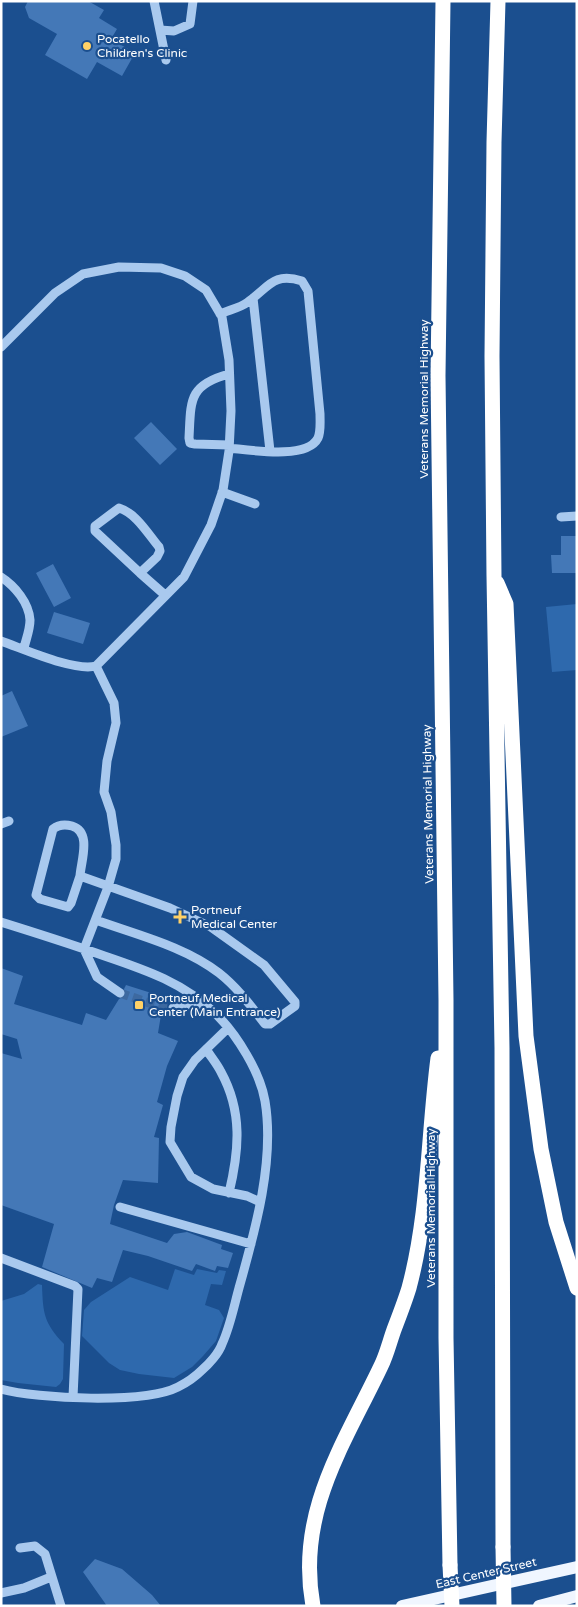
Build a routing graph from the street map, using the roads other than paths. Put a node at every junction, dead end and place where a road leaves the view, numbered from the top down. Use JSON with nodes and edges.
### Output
{"nodes":[{"id":1,"x":154,"y":1,"type":"edge"},
{"id":2,"x":193,"y":1,"type":"edge"},
{"id":3,"x":443,"y":1,"type":"edge"},
{"id":4,"x":498,"y":1,"type":"edge"},
{"id":5,"x":160,"y":30,"type":"junction"},
{"id":6,"x":166,"y":60,"type":"dead end"},
{"id":7,"x":253,"y":298,"type":"junction"},
{"id":8,"x":220,"y":314,"type":"junction"},
{"id":9,"x":1,"y":347,"type":"edge"},
{"id":10,"x":229,"y":374,"type":"junction"},
{"id":11,"x":229,"y":447,"type":"junction"},
{"id":12,"x":270,"y":451,"type":"junction"},
{"id":13,"x":222,"y":492,"type":"junction"},
{"id":14,"x":255,"y":504,"type":"dead end"},
{"id":15,"x":577,"y":516,"type":"edge"},
{"id":16,"x":561,"y":517,"type":"dead end"},
{"id":17,"x":140,"y":573,"type":"junction"},
{"id":18,"x":494,"y":576,"type":"junction"},
{"id":19,"x":1,"y":577,"type":"edge"},
{"id":20,"x":165,"y":595,"type":"junction"},
{"id":21,"x":1,"y":641,"type":"edge"},
{"id":22,"x":24,"y":648,"type":"junction"},
{"id":23,"x":96,"y":666,"type":"junction"},
{"id":24,"x":80,"y":876,"type":"junction"},
{"id":25,"x":108,"y":887,"type":"junction"},
{"id":26,"x":96,"y":920,"type":"junction"},
{"id":27,"x":1,"y":922,"type":"edge"},
{"id":28,"x":84,"y":949,"type":"junction"},
{"id":29,"x":120,"y":992,"type":"tunnel mouth"},
{"id":30,"x":446,"y":1000,"type":"junction"},
{"id":31,"x":207,"y":1005,"type":"junction"},
{"id":32,"x":173,"y":1008,"type":"tunnel mouth"},
{"id":33,"x":228,"y":1028,"type":"junction"},
{"id":34,"x":206,"y":1049,"type":"junction"},
{"id":35,"x":229,"y":1193,"type":"junction"},
{"id":36,"x":260,"y":1202,"type":"junction"},
{"id":37,"x":120,"y":1207,"type":"dead end"},
{"id":38,"x":251,"y":1244,"type":"junction"},
{"id":39,"x":1,"y":1258,"type":"edge"},
{"id":40,"x":577,"y":1288,"type":"edge"},
{"id":41,"x":1,"y":1389,"type":"edge"},
{"id":42,"x":74,"y":1397,"type":"junction"},
{"id":43,"x":20,"y":1548,"type":"dead end"},
{"id":44,"x":577,"y":1567,"type":"edge"},
{"id":45,"x":51,"y":1577,"type":"junction"},
{"id":46,"x":1,"y":1593,"type":"edge"},
{"id":47,"x":577,"y":1596,"type":"edge"},
{"id":48,"x":60,"y":1606,"type":"edge"},
{"id":49,"x":313,"y":1606,"type":"edge"},
{"id":50,"x":402,"y":1606,"type":"edge"},
{"id":51,"x":452,"y":1606,"type":"edge"},
{"id":52,"x":504,"y":1606,"type":"edge"},
{"id":53,"x":539,"y":1606,"type":"edge"}],
"edges":[{"from":1,"to":5,"type":"street"},
{"from":2,"to":5,"type":"street"},
{"from":3,"to":30,"type":"highway","name":"Veterans Memorial Highway"},
{"from":4,"to":18,"type":"highway"},
{"from":5,"to":6,"type":"street"},
{"from":7,"to":8,"type":"street"},
{"from":7,"to":12,"type":"street"},
{"from":7,"to":12,"type":"street"},
{"from":8,"to":9,"type":"street"},
{"from":8,"to":10,"type":"street"},
{"from":10,"to":11,"type":"street"},
{"from":10,"to":11,"type":"street"},
{"from":11,"to":12,"type":"street"},
{"from":11,"to":13,"type":"street"},
{"from":13,"to":14,"type":"street"},
{"from":13,"to":20,"type":"street"},
{"from":15,"to":16,"type":"street"},
{"from":17,"to":17,"type":"street"},
{"from":17,"to":20,"type":"street"},
{"from":18,"to":40,"type":"highway"},
{"from":18,"to":52,"type":"highway","bridge":true},
{"from":19,"to":22,"type":"street"},
{"from":20,"to":23,"type":"street"},
{"from":21,"to":22,"type":"street"},
{"from":22,"to":23,"type":"street"},
{"from":23,"to":25,"type":"street"},
{"from":24,"to":24,"type":"street"},
{"from":24,"to":25,"type":"street"},
{"from":25,"to":26,"type":"street"},
{"from":25,"to":26,"type":"street"},
{"from":26,"to":28,"type":"street"},
{"from":27,"to":28,"type":"street"},
{"from":28,"to":29,"type":"street"},
{"from":28,"to":31,"type":"street"},
{"from":30,"to":49,"type":"highway"},
{"from":30,"to":51,"type":"highway","name":"Veterans Memorial Highway","bridge":true},
{"from":31,"to":32,"type":"street"},
{"from":31,"to":33,"type":"street"},
{"from":33,"to":34,"type":"street"},
{"from":33,"to":36,"type":"street"},
{"from":34,"to":35,"type":"street"},
{"from":34,"to":35,"type":"street"},
{"from":35,"to":36,"type":"street"},
{"from":36,"to":38,"type":"street"},
{"from":37,"to":38,"type":"street"},
{"from":38,"to":42,"type":"street"},
{"from":39,"to":42,"type":"street"},
{"from":41,"to":42,"type":"street"},
{"from":43,"to":45,"type":"street"},
{"from":44,"to":50,"type":"main road","name":"East Center Street"},
{"from":45,"to":46,"type":"street"},
{"from":45,"to":48,"type":"street"},
{"from":47,"to":53,"type":"main road"}]}
